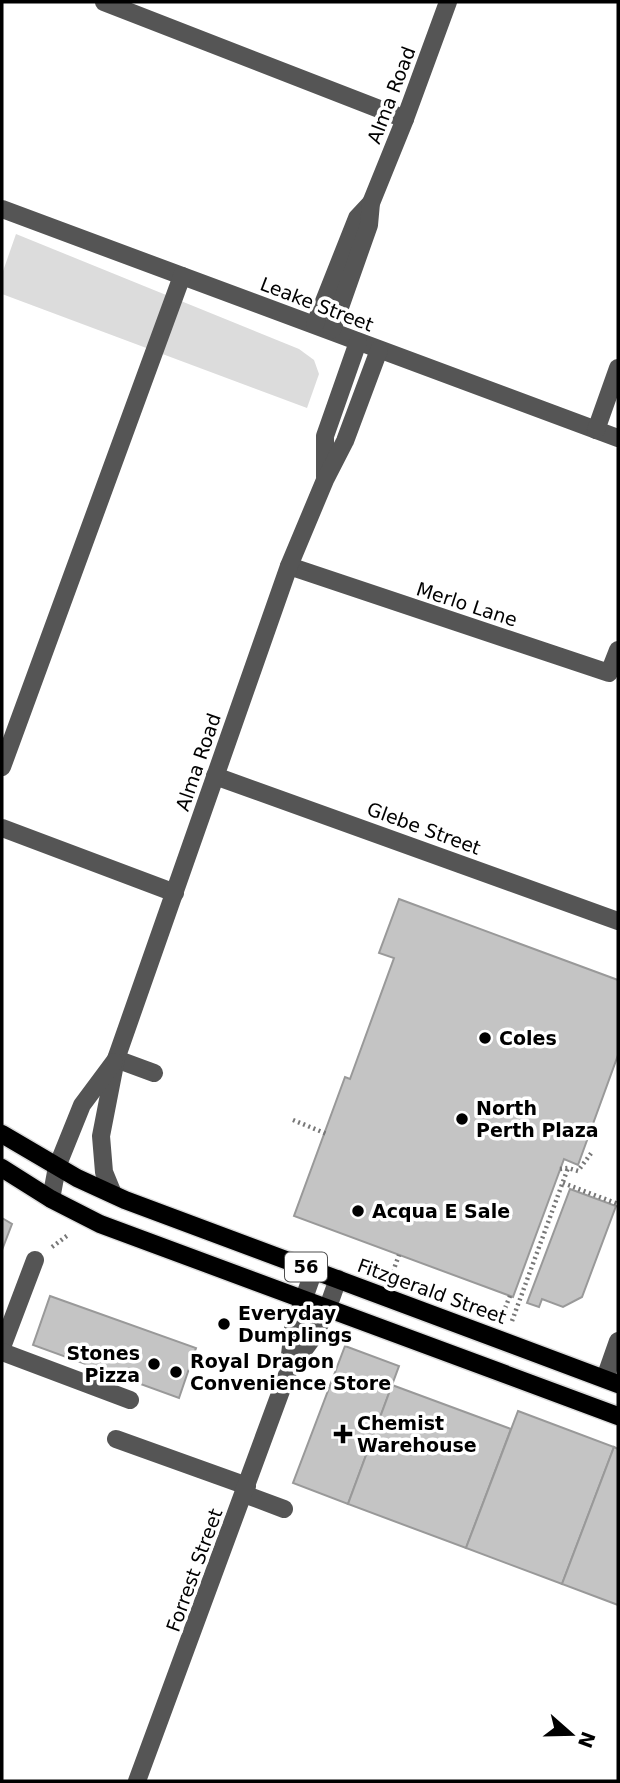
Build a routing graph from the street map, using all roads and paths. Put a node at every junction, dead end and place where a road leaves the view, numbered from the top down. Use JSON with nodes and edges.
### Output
{"nodes":[{"id":1,"x":104,"y":2,"type":"edge"},
{"id":2,"x":448,"y":2,"type":"edge"},
{"id":3,"x":405,"y":119,"type":"junction"},
{"id":4,"x":2,"y":209,"type":"edge"},
{"id":5,"x":182,"y":276,"type":"junction"},
{"id":6,"x":323,"y":327,"type":"junction"},
{"id":7,"x":358,"y":342,"type":"junction"},
{"id":8,"x":379,"y":350,"type":"junction"},
{"id":9,"x":618,"y":368,"type":"edge"},
{"id":10,"x":596,"y":430,"type":"junction"},
{"id":11,"x":618,"y":438,"type":"edge"},
{"id":12,"x":325,"y":480,"type":"junction"},
{"id":13,"x":289,"y":566,"type":"junction"},
{"id":14,"x":618,"y":650,"type":"edge"},
{"id":15,"x":2,"y":767,"type":"edge"},
{"id":16,"x":215,"y":776,"type":"junction"},
{"id":17,"x":2,"y":828,"type":"edge"},
{"id":18,"x":175,"y":893,"type":"junction"},
{"id":19,"x":618,"y":920,"type":"edge"},
{"id":20,"x":116,"y":1059,"type":"junction"},
{"id":21,"x":154,"y":1073,"type":"dead end"},
{"id":22,"x":293,"y":1120,"type":"dead end"},
{"id":23,"x":2,"y":1134,"type":"edge"},
{"id":24,"x":327,"y":1134,"type":"dead end"},
{"id":25,"x":592,"y":1152,"type":"dead end"},
{"id":26,"x":57,"y":1167,"type":"junction"},
{"id":27,"x":2,"y":1168,"type":"edge"},
{"id":28,"x":560,"y":1168,"type":"dead end"},
{"id":29,"x":568,"y":1168,"type":"junction"},
{"id":30,"x":563,"y":1183,"type":"junction"},
{"id":31,"x":113,"y":1195,"type":"junction"},
{"id":32,"x":51,"y":1199,"type":"junction"},
{"id":33,"x":618,"y":1204,"type":"edge"},
{"id":34,"x":399,"y":1255,"type":"dead end"},
{"id":35,"x":35,"y":1260,"type":"dead end"},
{"id":36,"x":314,"y":1270,"type":"junction"},
{"id":37,"x":391,"y":1277,"type":"dead end"},
{"id":38,"x":338,"y":1279,"type":"junction"},
{"id":39,"x":510,"y":1296,"type":"dead end"},
{"id":40,"x":304,"y":1298,"type":"junction"},
{"id":41,"x":328,"y":1307,"type":"junction"},
{"id":42,"x":501,"y":1318,"type":"dead end"},
{"id":43,"x":511,"y":1322,"type":"dead end"},
{"id":44,"x":618,"y":1341,"type":"edge"},
{"id":45,"x":2,"y":1348,"type":"edge"},
{"id":46,"x":288,"y":1372,"type":"junction"},
{"id":47,"x":611,"y":1381,"type":"edge"},
{"id":48,"x":130,"y":1400,"type":"dead end"},
{"id":49,"x":618,"y":1416,"type":"edge"},
{"id":50,"x":116,"y":1439,"type":"dead end"},
{"id":51,"x":245,"y":1490,"type":"junction"},
{"id":52,"x":284,"y":1509,"type":"dead end"},
{"id":53,"x":137,"y":1781,"type":"edge"}],
"edges":[{"from":1,"to":3,"type":"street"},
{"from":2,"to":3,"type":"street","name":"Alma Road"},
{"from":3,"to":6,"type":"street","name":"Alma Road"},
{"from":4,"to":5,"type":"street","name":"Leake Street"},
{"from":5,"to":6,"type":"street","name":"Leake Street"},
{"from":5,"to":15,"type":"street"},
{"from":6,"to":7,"type":"street","name":"Leake Street"},
{"from":7,"to":8,"type":"street","name":"Leake Street"},
{"from":7,"to":12,"type":"street","name":"Alma Road"},
{"from":8,"to":10,"type":"street","name":"Leake Street"},
{"from":8,"to":12,"type":"street","name":"Alma Road"},
{"from":9,"to":10,"type":"street"},
{"from":10,"to":11,"type":"street","name":"Leake Street"},
{"from":12,"to":13,"type":"street","name":"Alma Road"},
{"from":13,"to":14,"type":"street","name":"Merlo Lane"},
{"from":13,"to":16,"type":"street","name":"Alma Road"},
{"from":16,"to":18,"type":"street","name":"Alma Road"},
{"from":16,"to":19,"type":"street","name":"Glebe Street"},
{"from":17,"to":18,"type":"street"},
{"from":18,"to":20,"type":"street","name":"Alma Road"},
{"from":20,"to":21,"type":"street"},
{"from":20,"to":26,"type":"street","name":"Alma Road"},
{"from":20,"to":31,"type":"street","name":"Alma Road"},
{"from":22,"to":24,"type":"path"},
{"from":23,"to":26,"type":"main road","name":"Fitzgerald Street","number":"56"},
{"from":25,"to":29,"type":"path"},
{"from":26,"to":31,"type":"main road","name":"Fitzgerald Street","number":"56"},
{"from":26,"to":32,"type":"street","name":"Alma Road"},
{"from":27,"to":32,"type":"main road","number":"56"},
{"from":28,"to":29,"type":"path"},
{"from":29,"to":30,"type":"path"},
{"from":30,"to":33,"type":"path"},
{"from":30,"to":43,"type":"path"},
{"from":31,"to":36,"type":"main road","name":"Fitzgerald Street","number":"56"},
{"from":32,"to":40,"type":"main road","number":"56"},
{"from":34,"to":37,"type":"path"},
{"from":35,"to":45,"type":"street"},
{"from":36,"to":38,"type":"main road","name":"Fitzgerald Street","number":"56"},
{"from":36,"to":40,"type":"street","name":"Forrest Street"},
{"from":38,"to":41,"type":"street","name":"Forrest Street"},
{"from":38,"to":47,"type":"main road","name":"Fitzgerald Street","number":"56"},
{"from":39,"to":42,"type":"path"},
{"from":40,"to":41,"type":"main road","number":"56"},
{"from":40,"to":46,"type":"street","name":"Forrest Street"},
{"from":41,"to":46,"type":"street","name":"Forrest Street"},
{"from":41,"to":49,"type":"main road","number":"56"},
{"from":44,"to":47,"type":"street"},
{"from":45,"to":48,"type":"street"},
{"from":46,"to":51,"type":"street","name":"Forrest Street"},
{"from":50,"to":51,"type":"street"},
{"from":51,"to":52,"type":"street"},
{"from":51,"to":53,"type":"street","name":"Forrest Street"}]}
